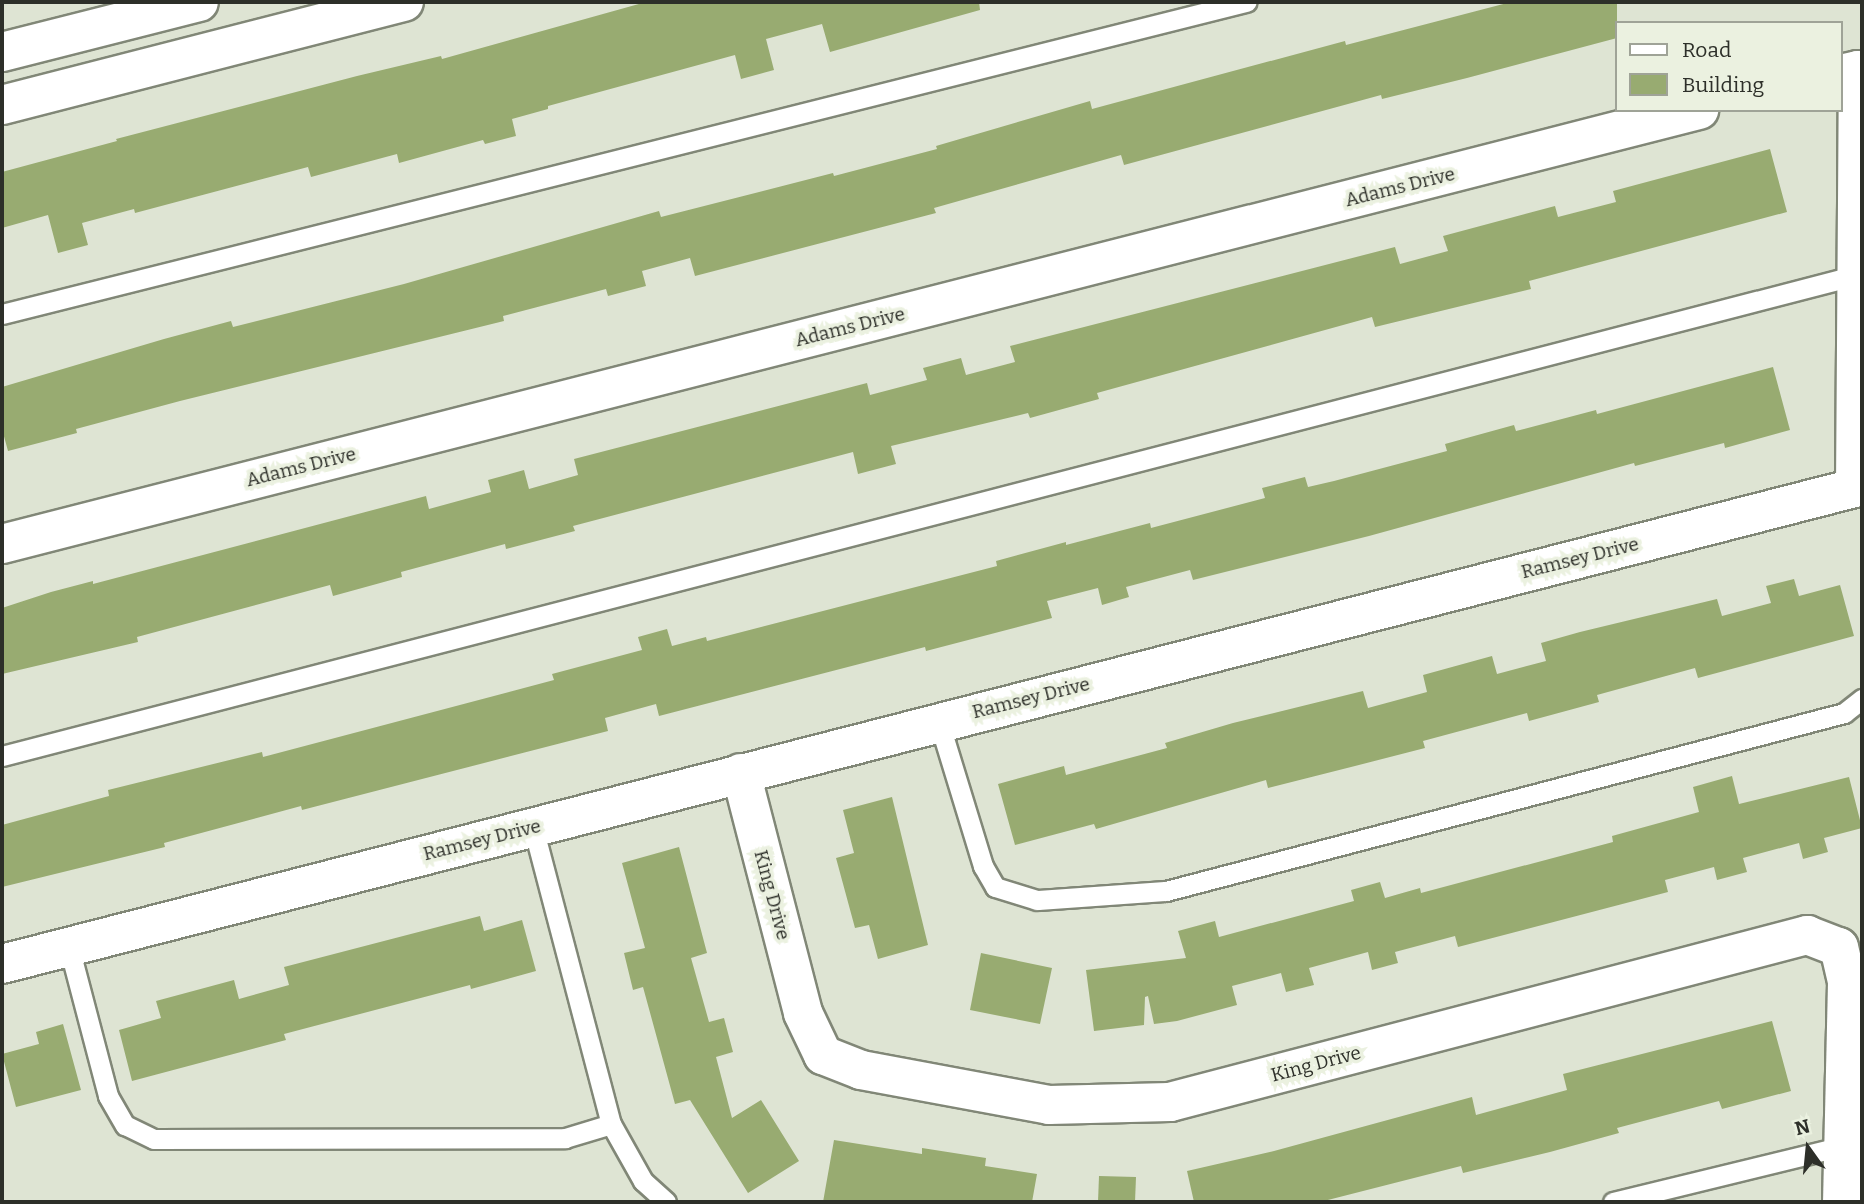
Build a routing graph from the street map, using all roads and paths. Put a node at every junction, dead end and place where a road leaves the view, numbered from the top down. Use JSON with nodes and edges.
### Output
{"nodes":[{"id":1,"x":199,"y":2,"type":"edge"},
{"id":2,"x":404,"y":2,"type":"edge"},
{"id":3,"x":1246,"y":2,"type":"edge"},
{"id":4,"x":313,"y":13,"type":"edge"},
{"id":5,"x":2,"y":52,"type":"edge"},
{"id":6,"x":1843,"y":74,"type":"edge"},
{"id":7,"x":2,"y":105,"type":"edge"},
{"id":8,"x":1691,"y":112,"type":"edge"},
{"id":9,"x":1857,"y":275,"type":"junction"},
{"id":10,"x":2,"y":314,"type":"edge"},
{"id":11,"x":1859,"y":489,"type":"edge"},
{"id":12,"x":2,"y":544,"type":"edge"},
{"id":13,"x":1862,"y":699,"type":"edge"},
{"id":14,"x":939,"y":722,"type":"junction"},
{"id":15,"x":2,"y":756,"type":"edge"},
{"id":16,"x":741,"y":773,"type":"junction"},
{"id":17,"x":533,"y":827,"type":"junction"},
{"id":18,"x":69,"y":947,"type":"junction"},
{"id":19,"x":2,"y":964,"type":"edge"},
{"id":20,"x":611,"y":1125,"type":"junction"},
{"id":21,"x":1842,"y":1146,"type":"junction"},
{"id":22,"x":666,"y":1202,"type":"edge"},
{"id":23,"x":1613,"y":1202,"type":"edge"},
{"id":24,"x":1842,"y":1202,"type":"edge"}],
"edges":[{"from":1,"to":5,"type":"street"},
{"from":2,"to":4,"type":"street"},
{"from":3,"to":10,"type":"lane"},
{"from":4,"to":7,"type":"street"},
{"from":6,"to":9,"type":"street"},
{"from":8,"to":12,"type":"street","name":"Adams Drive"},
{"from":9,"to":11,"type":"street","name":"Ramsey Drive"},
{"from":9,"to":15,"type":"lane"},
{"from":11,"to":14,"type":"street","name":"Ramsey Drive"},
{"from":13,"to":14,"type":"lane"},
{"from":14,"to":16,"type":"street","name":"Ramsey Drive"},
{"from":16,"to":17,"type":"street","name":"Ramsey Drive"},
{"from":16,"to":21,"type":"street","name":"King Drive"},
{"from":17,"to":18,"type":"street","name":"Ramsey Drive"},
{"from":17,"to":20,"type":"lane"},
{"from":18,"to":19,"type":"street","name":"Ramsey Drive"},
{"from":18,"to":20,"type":"lane"},
{"from":20,"to":22,"type":"lane"},
{"from":21,"to":23,"type":"lane"},
{"from":21,"to":24,"type":"street","name":"King Drive"}]}
